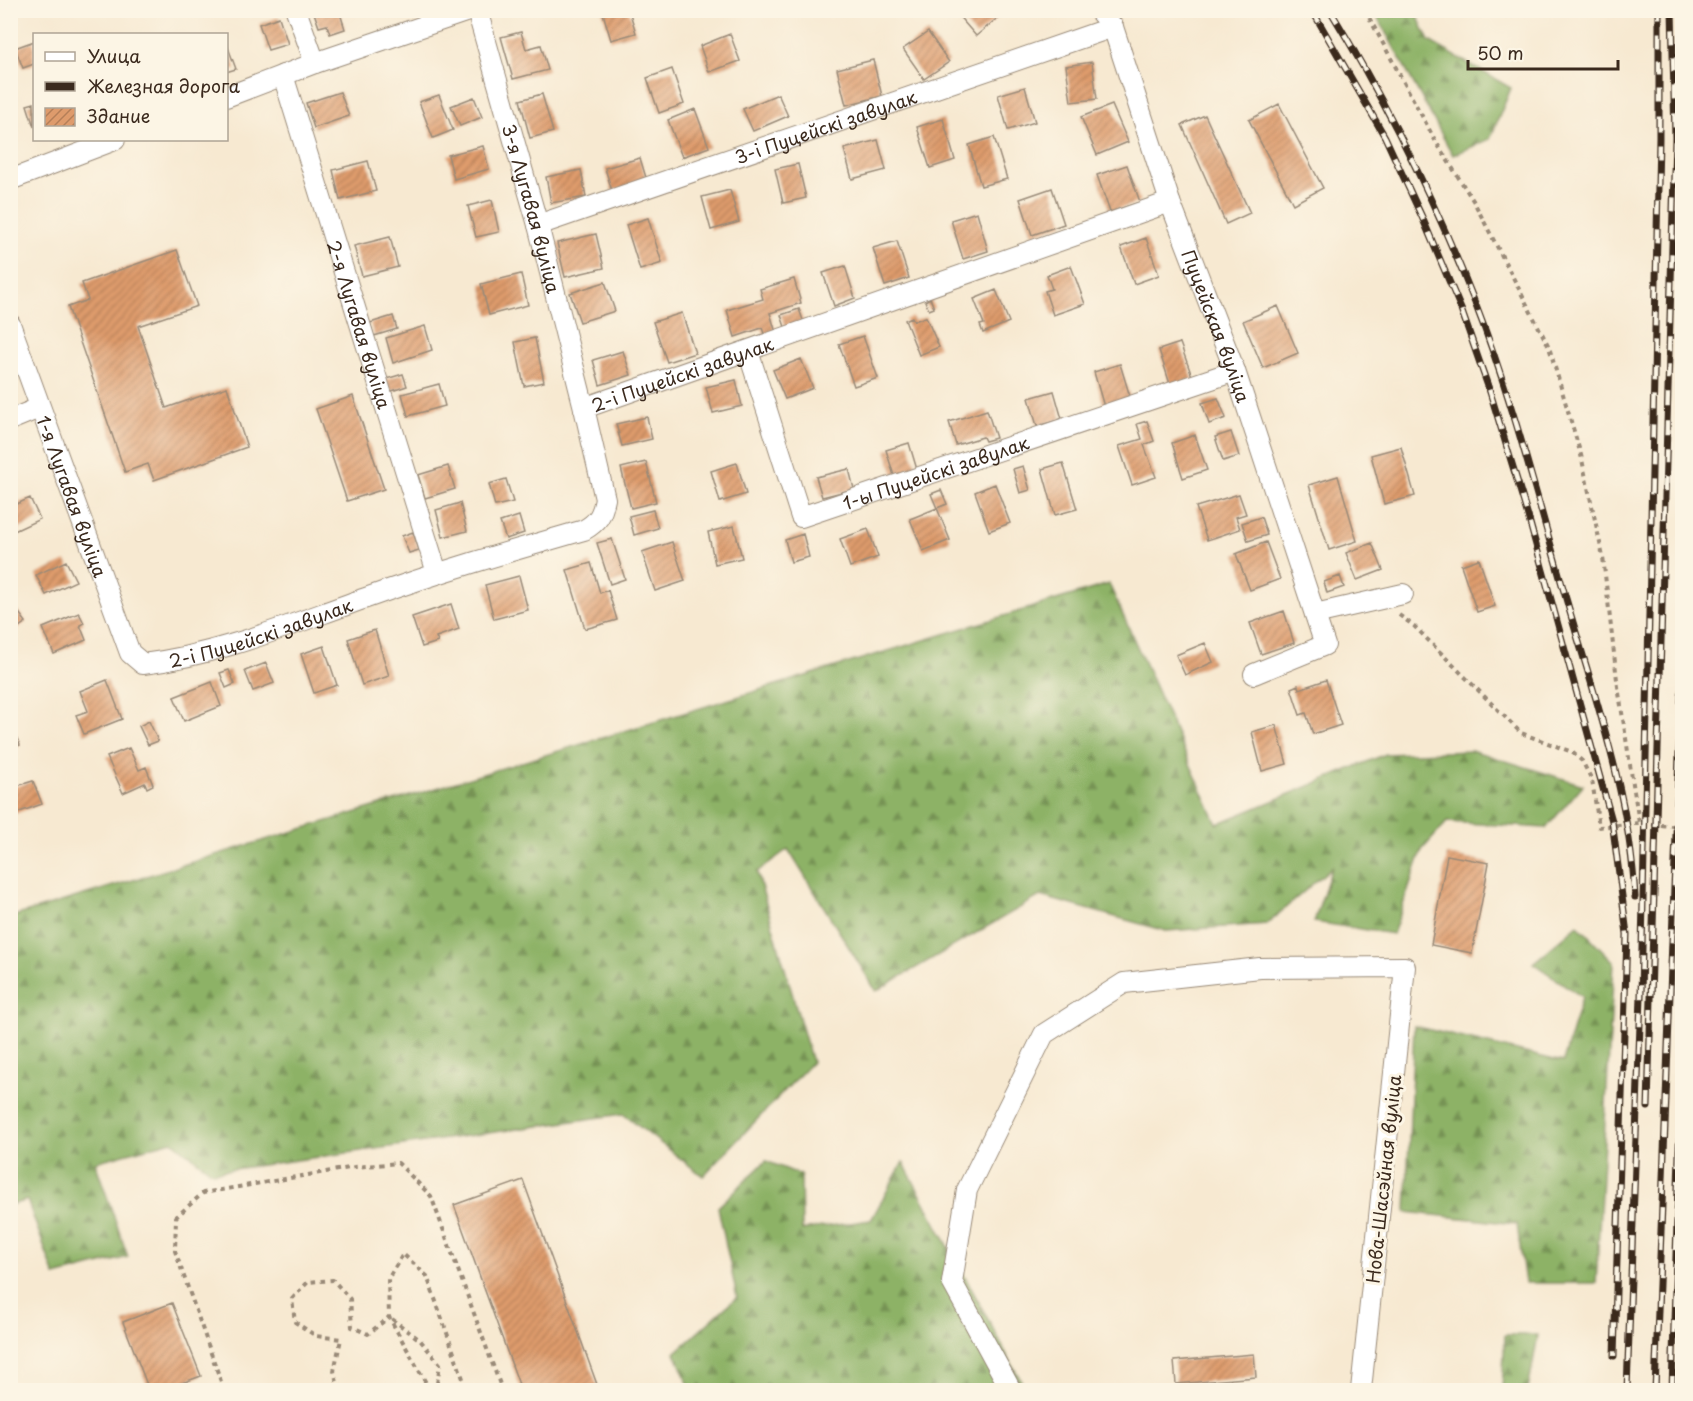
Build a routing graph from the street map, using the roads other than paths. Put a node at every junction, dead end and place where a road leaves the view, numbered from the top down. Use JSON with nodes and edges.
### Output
{"nodes":[{"id":1,"x":296,"y":10,"type":"edge"},
{"id":2,"x":471,"y":10,"type":"edge"},
{"id":3,"x":477,"y":10,"type":"edge"},
{"id":4,"x":1098,"y":10,"type":"edge"},
{"id":5,"x":1113,"y":27,"type":"junction"},
{"id":6,"x":315,"y":63,"type":"junction"},
{"id":7,"x":283,"y":75,"type":"junction"},
{"id":8,"x":228,"y":95,"type":"edge"},
{"id":9,"x":112,"y":141,"type":"edge"},
{"id":10,"x":10,"y":180,"type":"edge"},
{"id":11,"x":1170,"y":202,"type":"junction"},
{"id":12,"x":538,"y":225,"type":"junction"},
{"id":13,"x":10,"y":324,"type":"edge"},
{"id":14,"x":748,"y":351,"type":"junction"},
{"id":15,"x":1235,"y":371,"type":"junction"},
{"id":16,"x":39,"y":408,"type":"junction"},
{"id":17,"x":584,"y":408,"type":"junction"},
{"id":18,"x":10,"y":420,"type":"edge"},
{"id":19,"x":437,"y":573,"type":"junction"},
{"id":20,"x":1403,"y":594,"type":"dead end"},
{"id":21,"x":1315,"y":614,"type":"junction"},
{"id":22,"x":143,"y":664,"type":"joint"},
{"id":23,"x":1254,"y":674,"type":"dead end"},
{"id":24,"x":1011,"y":1390,"type":"edge"},
{"id":25,"x":1361,"y":1390,"type":"edge"}],
"edges":[{"from":1,"to":6,"type":"street"},
{"from":2,"to":6,"type":"street"},
{"from":3,"to":12,"type":"street","name":"3-я Лугавая вуліца"},
{"from":4,"to":5,"type":"street","name":"Пуцейская вуліца"},
{"from":5,"to":11,"type":"street","name":"Пуцейская вуліца"},
{"from":5,"to":12,"type":"street","name":"3-і Пуцейскі завулак"},
{"from":6,"to":7,"type":"street"},
{"from":7,"to":8,"type":"street"},
{"from":7,"to":19,"type":"street","name":"2-я Лугавая вуліца"},
{"from":9,"to":10,"type":"street"},
{"from":11,"to":14,"type":"street","name":"2-і Пуцейскі завулак"},
{"from":11,"to":15,"type":"street","name":"Пуцейская вуліца"},
{"from":12,"to":17,"type":"street","name":"3-я Лугавая вуліца"},
{"from":13,"to":16,"type":"street","name":"1-я Лугавая вуліца"},
{"from":14,"to":15,"type":"street","name":"1-ы Пуцейскі завулак"},
{"from":14,"to":17,"type":"street","name":"2-і Пуцейскі завулак"},
{"from":15,"to":21,"type":"street","name":"Пуцейская вуліца"},
{"from":16,"to":18,"type":"street"},
{"from":16,"to":22,"type":"street","name":"1-я Лугавая вуліца"},
{"from":17,"to":19,"type":"street","name":"2-і Пуцейскі завулак"},
{"from":19,"to":22,"type":"street","name":"2-і Пуцейскі завулак"},
{"from":20,"to":21,"type":"street"},
{"from":21,"to":23,"type":"street","name":"Пуцейская вуліца"},
{"from":24,"to":25,"type":"street","name":"Нова-Шасэйная вуліца"}]}
